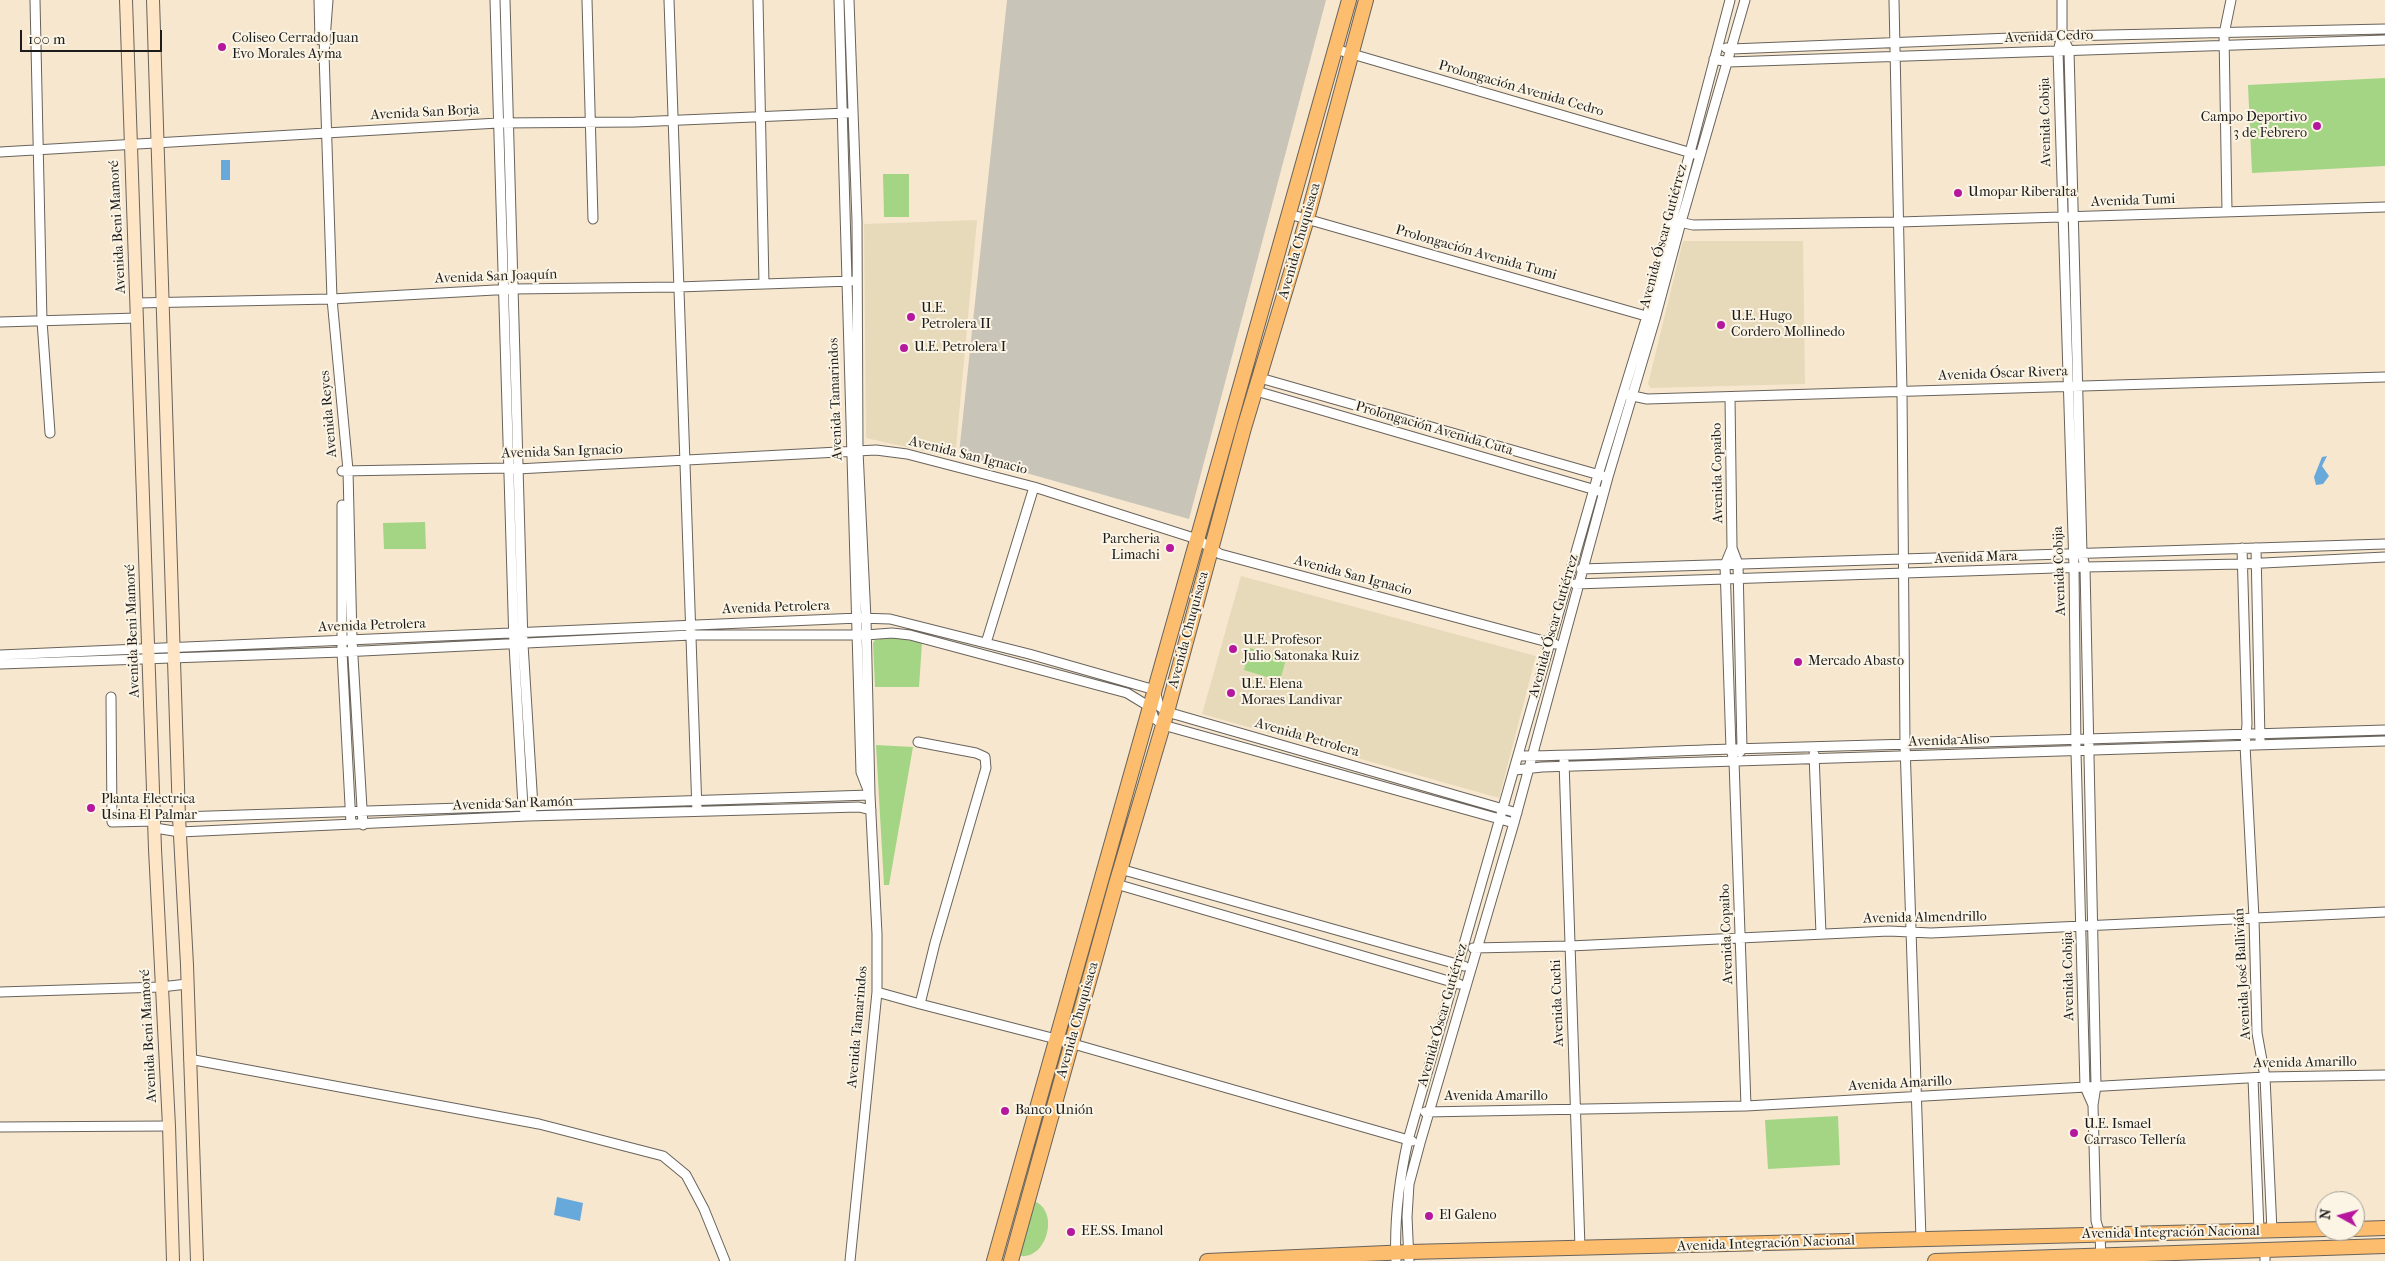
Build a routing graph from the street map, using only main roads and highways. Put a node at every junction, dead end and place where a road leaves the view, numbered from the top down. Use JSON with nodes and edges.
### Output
{"nodes":[{"id":1,"x":1349,"y":0,"type":"edge"},
{"id":2,"x":1366,"y":0,"type":"edge"},
{"id":3,"x":2385,"y":1228,"type":"edge"},
{"id":4,"x":2315,"y":1229,"type":"edge"},
{"id":5,"x":2365,"y":1229,"type":"edge"},
{"id":6,"x":2385,"y":1246,"type":"edge"},
{"id":7,"x":2265,"y":1256,"type":"edge"},
{"id":8,"x":1403,"y":1257,"type":"edge"},
{"id":9,"x":2096,"y":1258,"type":"edge"},
{"id":10,"x":994,"y":1261,"type":"edge"},
{"id":11,"x":1011,"y":1261,"type":"edge"},
{"id":12,"x":1207,"y":1261,"type":"edge"},
{"id":13,"x":1935,"y":1261,"type":"edge"}],
"edges":[{"from":1,"to":10,"type":"main road","name":"Avenida Chuquisaca"},
{"from":2,"to":11,"type":"main road","name":"Avenida Chuquisaca"},
{"from":3,"to":5,"type":"main road"},
{"from":4,"to":8,"type":"main road","name":"Avenida Integración Nacional"},
{"from":6,"to":7,"type":"main road","name":"Avenida Integración Nacional"},
{"from":7,"to":9,"type":"main road","name":"Avenida Integración Nacional"},
{"from":8,"to":12,"type":"main road","name":"Avenida Integración Nacional"},
{"from":9,"to":13,"type":"main road","name":"Avenida Integración Nacional"}]}
